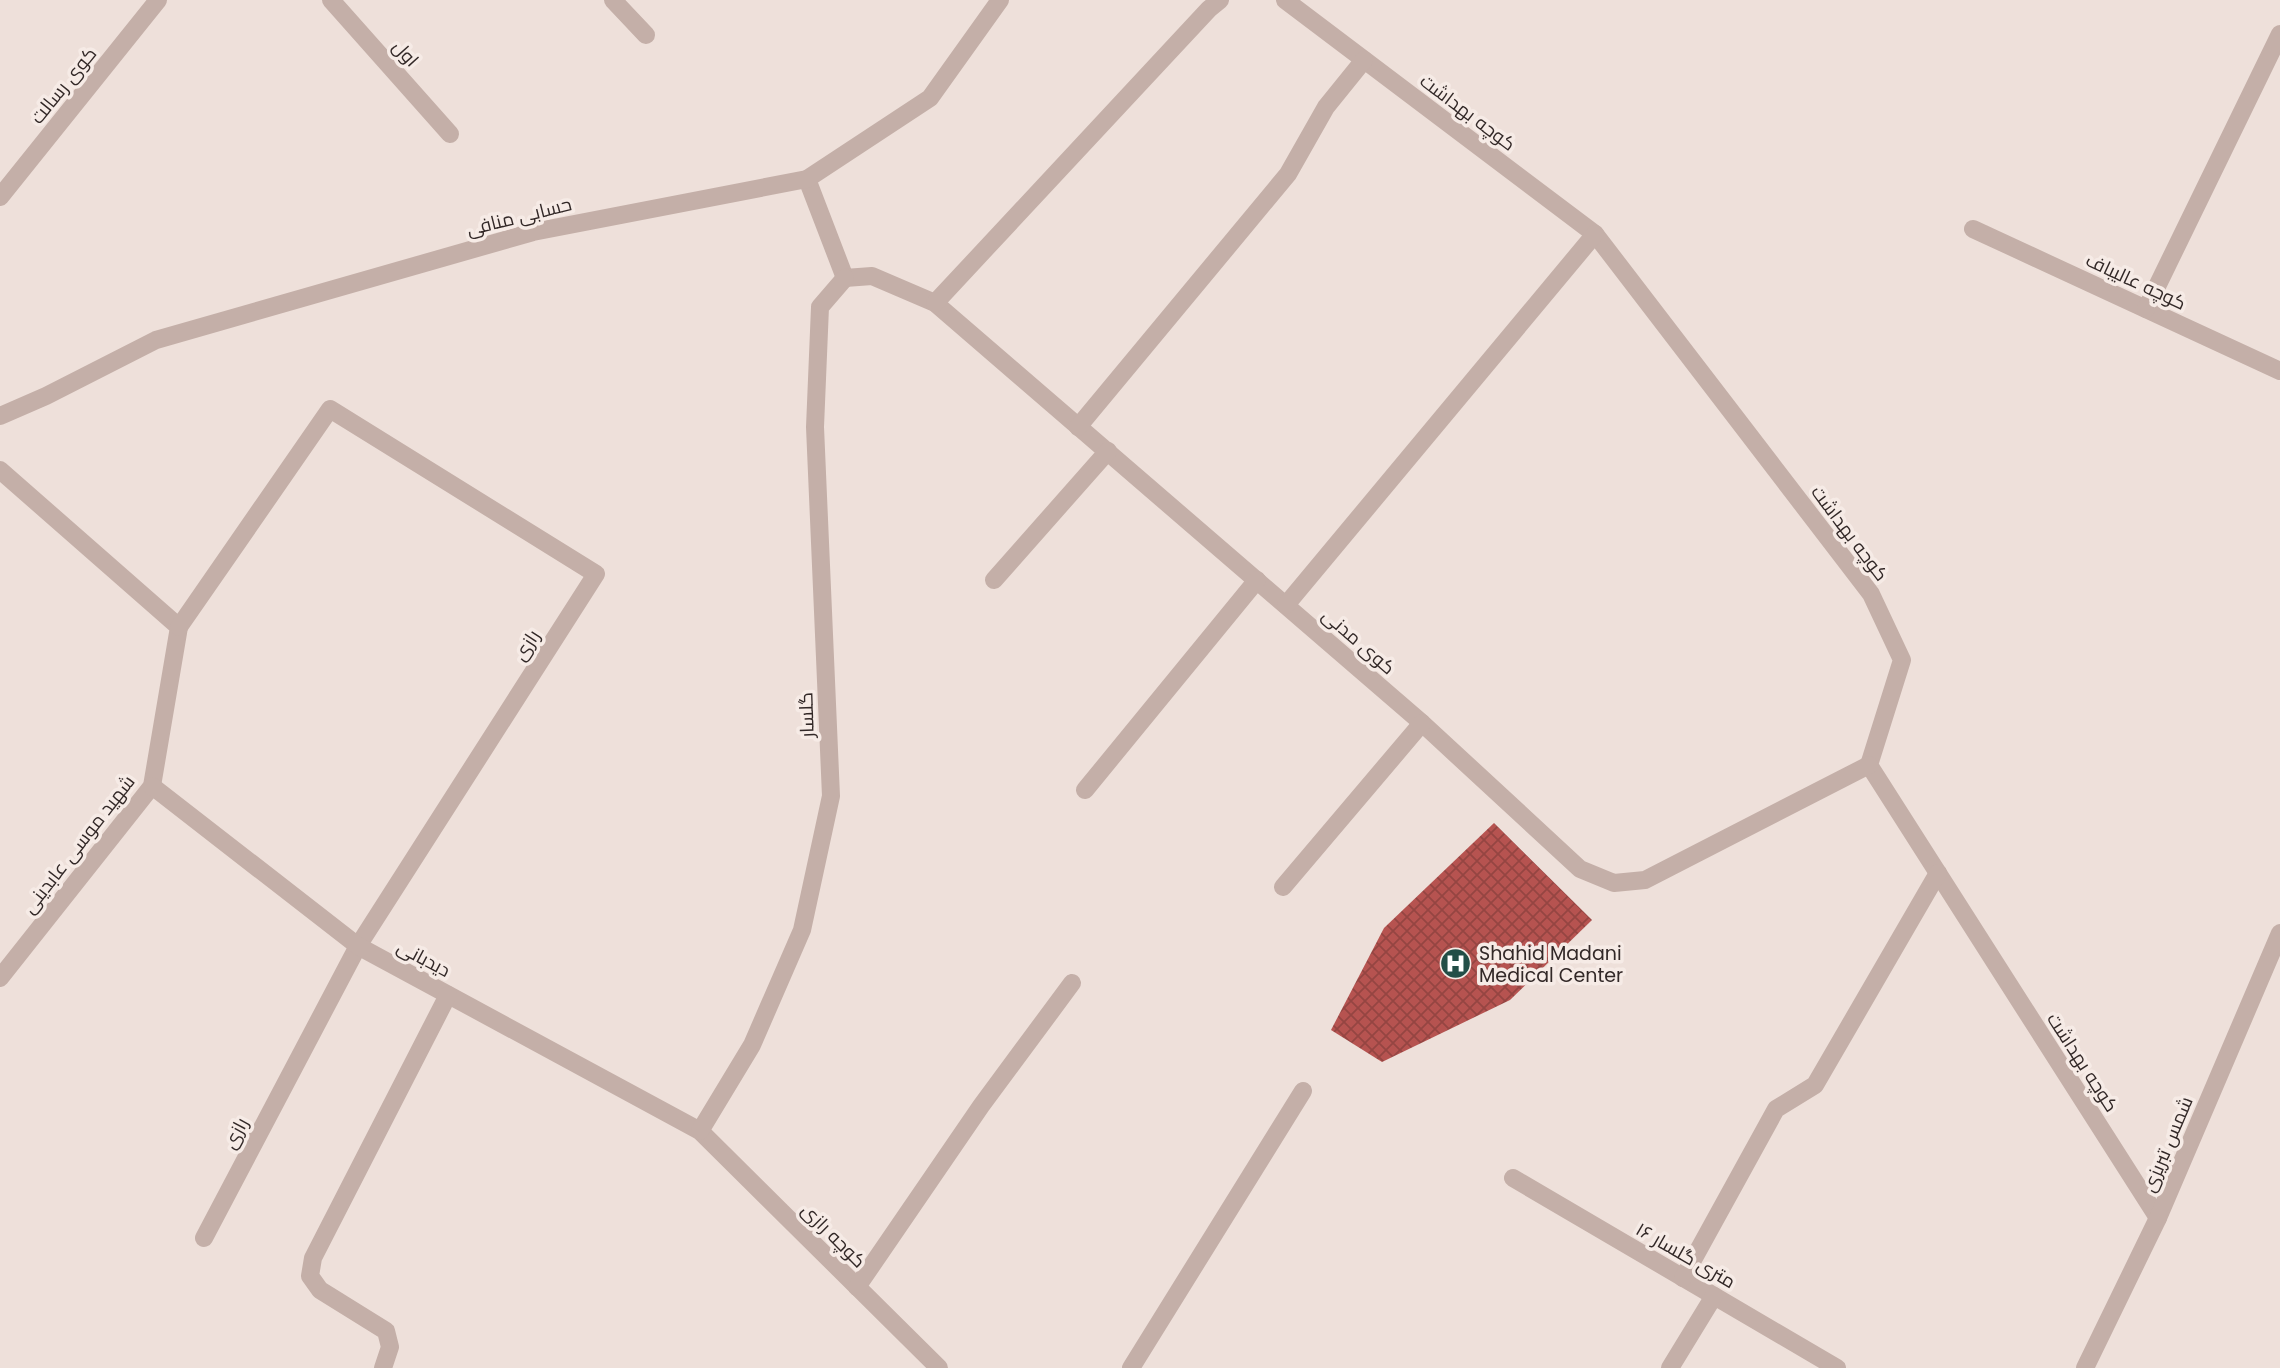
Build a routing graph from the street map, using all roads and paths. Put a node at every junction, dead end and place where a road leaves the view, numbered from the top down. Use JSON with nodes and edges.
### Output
{"nodes":[{"id":1,"x":158,"y":0,"type":"edge"},
{"id":2,"x":331,"y":0,"type":"edge"},
{"id":3,"x":613,"y":0,"type":"edge"},
{"id":4,"x":1000,"y":0,"type":"edge"},
{"id":5,"x":1220,"y":0,"type":"edge"},
{"id":6,"x":1285,"y":0,"type":"edge"},
{"id":7,"x":2280,"y":34,"type":"edge"},
{"id":8,"x":646,"y":35,"type":"dead end"},
{"id":9,"x":1364,"y":60,"type":"junction"},
{"id":10,"x":450,"y":134,"type":"dead end"},
{"id":11,"x":807,"y":178,"type":"junction"},
{"id":12,"x":0,"y":197,"type":"edge"},
{"id":13,"x":1973,"y":229,"type":"dead end"},
{"id":14,"x":1595,"y":234,"type":"junction"},
{"id":15,"x":845,"y":278,"type":"junction"},
{"id":16,"x":935,"y":303,"type":"junction"},
{"id":17,"x":2146,"y":309,"type":"junction"},
{"id":18,"x":2280,"y":371,"type":"edge"},
{"id":19,"x":0,"y":416,"type":"edge"},
{"id":20,"x":1078,"y":427,"type":"junction"},
{"id":21,"x":1108,"y":452,"type":"junction"},
{"id":22,"x":0,"y":470,"type":"edge"},
{"id":23,"x":994,"y":580,"type":"dead end"},
{"id":24,"x":1257,"y":580,"type":"junction"},
{"id":25,"x":1286,"y":605,"type":"junction"},
{"id":26,"x":179,"y":627,"type":"junction"},
{"id":27,"x":1422,"y":723,"type":"junction"},
{"id":28,"x":1869,"y":765,"type":"junction"},
{"id":29,"x":152,"y":786,"type":"junction"},
{"id":30,"x":1085,"y":790,"type":"dead end"},
{"id":31,"x":1938,"y":873,"type":"junction"},
{"id":32,"x":1283,"y":887,"type":"dead end"},
{"id":33,"x":2280,"y":933,"type":"edge"},
{"id":34,"x":358,"y":946,"type":"junction"},
{"id":35,"x":0,"y":978,"type":"edge"},
{"id":36,"x":1072,"y":984,"type":"dead end"},
{"id":37,"x":448,"y":995,"type":"junction"},
{"id":38,"x":1303,"y":1091,"type":"dead end"},
{"id":39,"x":700,"y":1131,"type":"junction"},
{"id":40,"x":1513,"y":1178,"type":"dead end"},
{"id":41,"x":2158,"y":1218,"type":"junction"},
{"id":42,"x":204,"y":1238,"type":"dead end"},
{"id":43,"x":1683,"y":1278,"type":"junction"},
{"id":44,"x":857,"y":1287,"type":"junction"},
{"id":45,"x":1714,"y":1296,"type":"junction"},
{"id":46,"x":383,"y":1368,"type":"edge"},
{"id":47,"x":939,"y":1368,"type":"edge"},
{"id":48,"x":1131,"y":1368,"type":"edge"},
{"id":49,"x":1670,"y":1368,"type":"edge"},
{"id":50,"x":1837,"y":1368,"type":"edge"},
{"id":51,"x":2085,"y":1368,"type":"edge"}],
"edges":[{"from":1,"to":12,"type":"street","name":"کوی رسالت"},
{"from":2,"to":10,"type":"street","name":"اول"},
{"from":3,"to":8,"type":"street"},
{"from":4,"to":11,"type":"street","name":"حسابی منافی"},
{"from":5,"to":16,"type":"street"},
{"from":6,"to":9,"type":"street","name":"کوچه بهداشت"},
{"from":7,"to":17,"type":"street"},
{"from":9,"to":14,"type":"street","name":"کوچه بهداشت"},
{"from":9,"to":20,"type":"street"},
{"from":11,"to":15,"type":"street"},
{"from":11,"to":19,"type":"street","name":"حسابی منافی"},
{"from":13,"to":17,"type":"street","name":"کوچه عالیباف"},
{"from":14,"to":25,"type":"street"},
{"from":14,"to":28,"type":"street","name":"کوچه بهداشت"},
{"from":15,"to":16,"type":"street","name":"کوی مدنی"},
{"from":15,"to":39,"type":"street","name":"گلسار"},
{"from":16,"to":20,"type":"street","name":"کوی مدنی"},
{"from":17,"to":18,"type":"street","name":"کوچه عالیباف"},
{"from":20,"to":21,"type":"street","name":"کوی مدنی"},
{"from":21,"to":23,"type":"street"},
{"from":21,"to":24,"type":"street","name":"کوی مدنی"},
{"from":22,"to":26,"type":"street"},
{"from":24,"to":25,"type":"street","name":"کوی مدنی"},
{"from":24,"to":30,"type":"street"},
{"from":25,"to":27,"type":"street","name":"کوی مدنی"},
{"from":26,"to":29,"type":"street","name":"شهید موسی عابدینی"},
{"from":26,"to":34,"type":"street","name":"رازی"},
{"from":27,"to":28,"type":"street","name":"کوی مدنی"},
{"from":27,"to":32,"type":"street"},
{"from":28,"to":31,"type":"street","name":"کوچه بهداشت"},
{"from":29,"to":34,"type":"street","name":"دیدبانی"},
{"from":29,"to":35,"type":"street","name":"شهید موسی عابدینی"},
{"from":31,"to":41,"type":"street","name":"کوچه بهداشت"},
{"from":31,"to":43,"type":"street"},
{"from":33,"to":41,"type":"street","name":"شمس تبریزی"},
{"from":34,"to":37,"type":"street","name":"دیدبانی"},
{"from":34,"to":42,"type":"street","name":"رازی"},
{"from":36,"to":44,"type":"street"},
{"from":37,"to":39,"type":"street","name":"دیدبانی"},
{"from":37,"to":46,"type":"street"},
{"from":38,"to":48,"type":"street"},
{"from":39,"to":44,"type":"street","name":"کوچه رازی"},
{"from":40,"to":43,"type":"street","name":"۱۶ متری گلسار"},
{"from":41,"to":51,"type":"street","name":"شمس تبریزی"},
{"from":43,"to":45,"type":"street","name":"۱۶ متری گلسار"},
{"from":44,"to":47,"type":"street","name":"کوچه رازی"},
{"from":45,"to":49,"type":"street"},
{"from":45,"to":50,"type":"street","name":"۱۶ متری گلسار"}]}
